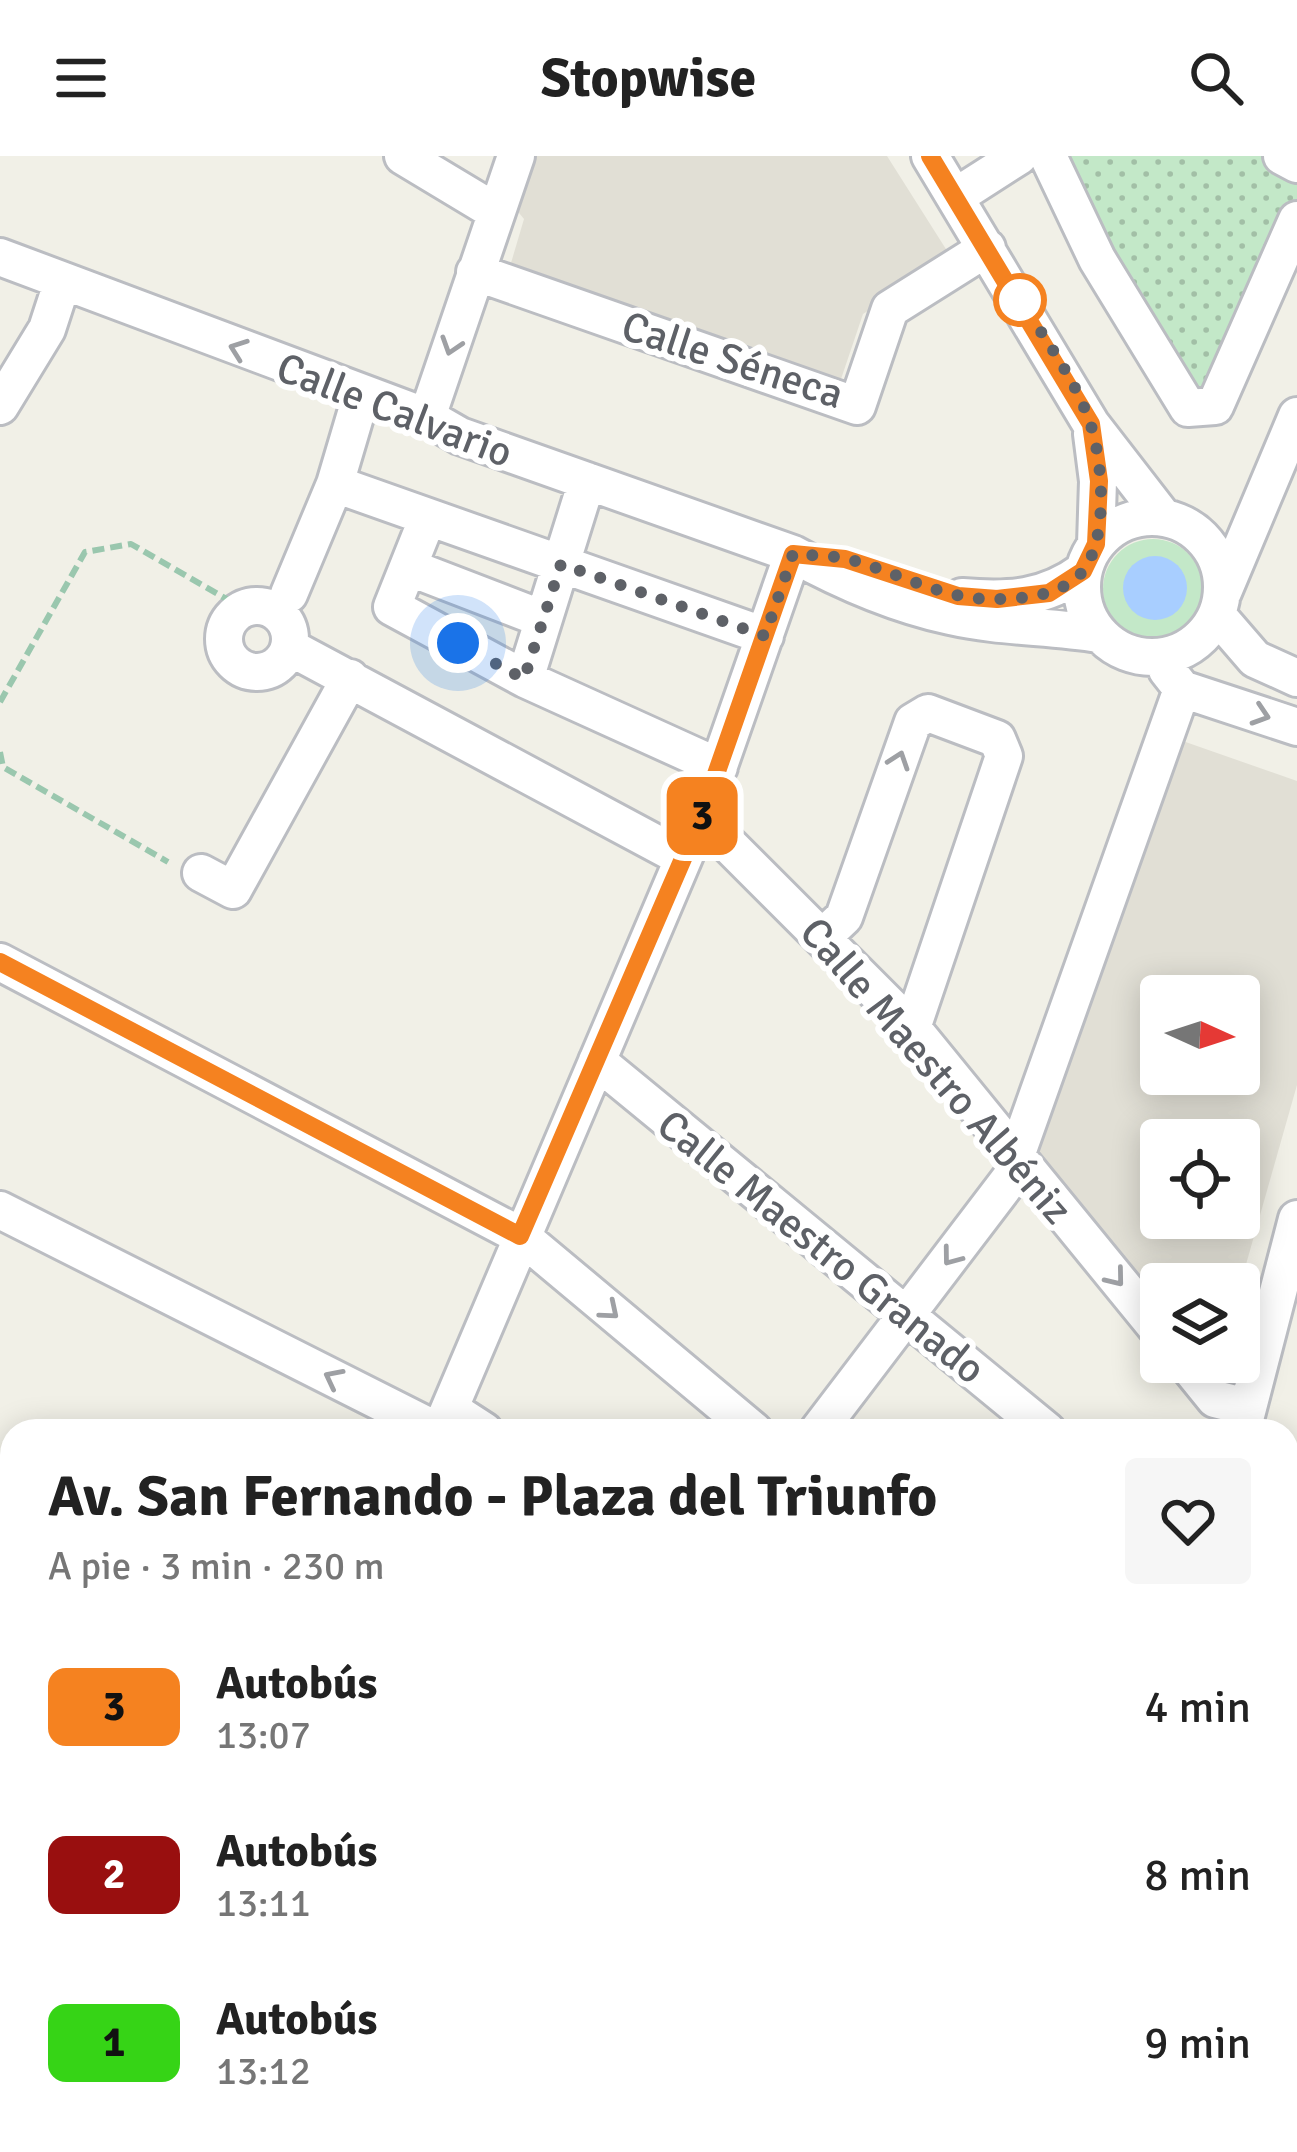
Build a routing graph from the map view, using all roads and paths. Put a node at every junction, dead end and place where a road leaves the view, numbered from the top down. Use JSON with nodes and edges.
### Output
{"nodes":[{"id":1,"x":403,"y":156,"type":"edge"},
{"id":2,"x":516,"y":156,"type":"edge"},
{"id":3,"x":930,"y":156,"type":"edge"},
{"id":4,"x":1019,"y":156,"type":"edge"},
{"id":5,"x":1048,"y":156,"type":"edge"},
{"id":6,"x":1282,"y":156,"type":"edge"},
{"id":7,"x":1297,"y":164,"type":"edge"},
{"id":8,"x":955,"y":196,"type":"junction"},
{"id":9,"x":496,"y":212,"type":"junction"},
{"id":10,"x":1297,"y":220,"type":"edge"},
{"id":11,"x":987,"y":248,"type":"junction"},
{"id":12,"x":0,"y":257,"type":"edge"},
{"id":13,"x":475,"y":272,"type":"junction"},
{"id":14,"x":62,"y":283,"type":"junction"},
{"id":15,"x":362,"y":394,"type":"junction"},
{"id":16,"x":0,"y":406,"type":"edge"},
{"id":17,"x":1297,"y":416,"type":"edge"},
{"id":18,"x":428,"y":417,"type":"junction"},
{"id":19,"x":1091,"y":424,"type":"junction"},
{"id":20,"x":587,"y":481,"type":"junction"},
{"id":21,"x":334,"y":484,"type":"junction"},
{"id":22,"x":1258,"y":506,"type":"junction"},
{"id":23,"x":428,"y":517,"type":"junction"},
{"id":24,"x":1176,"y":522,"type":"junction"},
{"id":25,"x":793,"y":554,"type":"junction"},
{"id":26,"x":1090,"y":558,"type":"junction"},
{"id":27,"x":561,"y":564,"type":"junction"},
{"id":28,"x":408,"y":567,"type":"junction"},
{"id":29,"x":290,"y":594,"type":"dead end"},
{"id":30,"x":1220,"y":603,"type":"junction"},
{"id":31,"x":244,"y":609,"type":"junction"},
{"id":32,"x":543,"y":619,"type":"junction"},
{"id":33,"x":1099,"y":634,"type":"junction"},
{"id":34,"x":765,"y":636,"type":"junction"},
{"id":35,"x":289,"y":647,"type":"junction"},
{"id":36,"x":1158,"y":658,"type":"junction"},
{"id":37,"x":350,"y":678,"type":"junction"},
{"id":38,"x":1297,"y":678,"type":"edge"},
{"id":39,"x":524,"y":679,"type":"junction"},
{"id":40,"x":1182,"y":689,"type":"junction"},
{"id":41,"x":0,"y":702,"type":"edge"},
{"id":42,"x":1297,"y":727,"type":"edge"},
{"id":43,"x":0,"y":752,"type":"edge"},
{"id":44,"x":719,"y":766,"type":"junction"},
{"id":45,"x":701,"y":817,"type":"junction"},
{"id":46,"x":683,"y":858,"type":"junction"},
{"id":47,"x":201,"y":873,"type":"joint"},
{"id":48,"x":824,"y":936,"type":"junction"},
{"id":49,"x":0,"y":962,"type":"edge"},
{"id":50,"x":912,"y":1028,"type":"junction"},
{"id":51,"x":597,"y":1061,"type":"junction"},
{"id":52,"x":1019,"y":1160,"type":"junction"},
{"id":53,"x":0,"y":1210,"type":"edge"},
{"id":54,"x":1297,"y":1219,"type":"edge"},
{"id":55,"x":520,"y":1236,"type":"junction"},
{"id":56,"x":1140,"y":1307,"type":"edge"},
{"id":57,"x":908,"y":1314,"type":"junction"},
{"id":58,"x":1202,"y":1383,"type":"edge"},
{"id":59,"x":433,"y":1419,"type":"edge"},
{"id":60,"x":445,"y":1419,"type":"edge"},
{"id":61,"x":740,"y":1419,"type":"edge"},
{"id":62,"x":827,"y":1419,"type":"edge"},
{"id":63,"x":1032,"y":1419,"type":"edge"},
{"id":64,"x":1244,"y":1419,"type":"edge"}],
"edges":[{"from":1,"to":9,"type":"street"},
{"from":2,"to":9,"type":"street"},
{"from":3,"to":8,"type":"street"},
{"from":4,"to":8,"type":"street"},
{"from":5,"to":10,"type":"street"},
{"from":6,"to":7,"type":"street"},
{"from":8,"to":11,"type":"street"},
{"from":9,"to":13,"type":"street"},
{"from":11,"to":13,"type":"street","name":"Calle Séneca"},
{"from":11,"to":19,"type":"street"},
{"from":12,"to":14,"type":"street","name":"Calle Calvario"},
{"from":13,"to":18,"type":"street","one_way":true},
{"from":15,"to":14,"type":"street","name":"Calle Calvario","one_way":true},
{"from":14,"to":16,"type":"street"},
{"from":15,"to":18,"type":"street","name":"Calle Calvario"},
{"from":15,"to":21,"type":"street"},
{"from":17,"to":22,"type":"street"},
{"from":18,"to":20,"type":"street","name":"Calle Calvario"},
{"from":19,"to":24,"type":"street"},
{"from":19,"to":26,"type":"street"},
{"from":20,"to":25,"type":"street","name":"Calle Calvario"},
{"from":20,"to":27,"type":"street"},
{"from":21,"to":23,"type":"street"},
{"from":21,"to":29,"type":"street"},
{"from":22,"to":24,"type":"street"},
{"from":22,"to":30,"type":"street"},
{"from":23,"to":27,"type":"street"},
{"from":23,"to":28,"type":"street"},
{"from":24,"to":26,"type":"street"},
{"from":24,"to":30,"type":"street"},
{"from":25,"to":26,"type":"street","name":"Calle Calvario"},
{"from":25,"to":33,"type":"street","name":"Calle Calvario"},
{"from":25,"to":34,"type":"street"},
{"from":26,"to":33,"type":"street"},
{"from":27,"to":32,"type":"street"},
{"from":27,"to":34,"type":"street"},
{"from":28,"to":32,"type":"street"},
{"from":28,"to":39,"type":"street"},
{"from":30,"to":36,"type":"street"},
{"from":30,"to":38,"type":"street"},
{"from":31,"to":35,"type":"street"},
{"from":31,"to":35,"type":"street"},
{"from":31,"to":41,"type":"path"},
{"from":32,"to":39,"type":"street"},
{"from":33,"to":36,"type":"street"},
{"from":34,"to":44,"type":"street"},
{"from":35,"to":37,"type":"street"},
{"from":36,"to":40,"type":"street"},
{"from":37,"to":46,"type":"street"},
{"from":37,"to":47,"type":"street"},
{"from":39,"to":44,"type":"street"},
{"from":40,"to":42,"type":"street","one_way":true},
{"from":40,"to":52,"type":"street"},
{"from":43,"to":47,"type":"path"},
{"from":44,"to":45,"type":"street"},
{"from":45,"to":46,"type":"street"},
{"from":45,"to":48,"type":"street","name":"Calle Maestro Albéniz"},
{"from":46,"to":51,"type":"street"},
{"from":48,"to":50,"type":"street","name":"Calle Maestro Albéniz"},
{"from":48,"to":50,"type":"street","one_way":true},
{"from":49,"to":55,"type":"street"},
{"from":50,"to":52,"type":"street","name":"Calle Maestro Albéniz"},
{"from":51,"to":55,"type":"street"},
{"from":51,"to":57,"type":"street","name":"Calle Maestro Granado"},
{"from":52,"to":56,"type":"street","name":"Calle Maestro Albéniz","one_way":true},
{"from":52,"to":57,"type":"street","one_way":true},
{"from":59,"to":53,"type":"street","one_way":true},
{"from":54,"to":64,"type":"street"},
{"from":55,"to":60,"type":"street"},
{"from":55,"to":61,"type":"street","one_way":true},
{"from":57,"to":62,"type":"street"},
{"from":57,"to":63,"type":"street","name":"Calle Maestro Granado"},
{"from":58,"to":64,"type":"street"}]}
